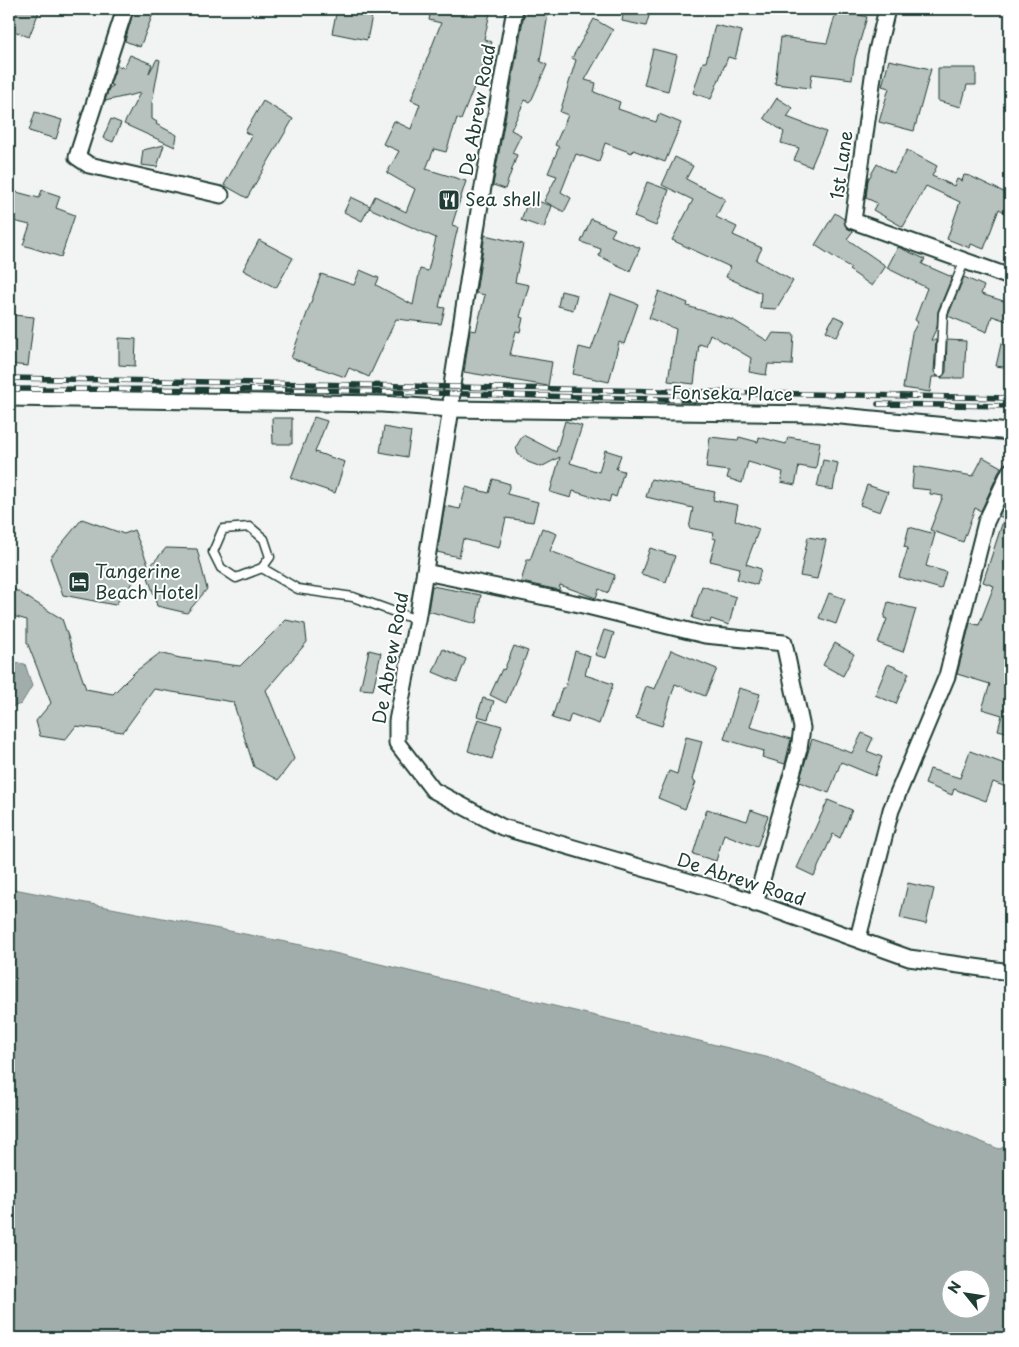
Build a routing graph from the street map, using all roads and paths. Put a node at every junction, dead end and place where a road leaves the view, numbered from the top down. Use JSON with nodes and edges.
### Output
{"nodes":[{"id":1,"x":125,"y":9,"type":"edge"},
{"id":2,"x":515,"y":9,"type":"edge"},
{"id":3,"x":887,"y":9,"type":"edge"},
{"id":4,"x":220,"y":195,"type":"dead end"},
{"id":5,"x":965,"y":260,"type":"junction"},
{"id":6,"x":1010,"y":276,"type":"edge"},
{"id":7,"x":940,"y":372,"type":"dead end"},
{"id":8,"x":9,"y":398,"type":"edge"},
{"id":9,"x":452,"y":409,"type":"junction"},
{"id":10,"x":1010,"y":432,"type":"edge"},
{"id":11,"x":1010,"y":471,"type":"edge"},
{"id":12,"x":262,"y":568,"type":"junction"},
{"id":13,"x":425,"y":572,"type":"junction"},
{"id":14,"x":417,"y":620,"type":"junction"},
{"id":15,"x":755,"y":904,"type":"junction"},
{"id":16,"x":858,"y":938,"type":"junction"},
{"id":17,"x":1010,"y":972,"type":"edge"}],
"edges":[{"from":1,"to":4,"type":"street"},
{"from":2,"to":9,"type":"street","name":"De Abrew Road"},
{"from":3,"to":5,"type":"street","name":"1st Lane"},
{"from":5,"to":6,"type":"street","name":"1st Lane"},
{"from":5,"to":7,"type":"lane"},
{"from":8,"to":9,"type":"street","name":"Fonseka Place"},
{"from":9,"to":10,"type":"street","name":"Fonseka Place"},
{"from":9,"to":13,"type":"street","name":"De Abrew Road"},
{"from":11,"to":16,"type":"street"},
{"from":12,"to":12,"type":"lane"},
{"from":12,"to":14,"type":"lane"},
{"from":13,"to":14,"type":"street","name":"De Abrew Road"},
{"from":13,"to":15,"type":"street"},
{"from":14,"to":15,"type":"street","name":"De Abrew Road"},
{"from":15,"to":16,"type":"street","name":"De Abrew Road"},
{"from":16,"to":17,"type":"street","name":"De Abrew Road"}]}
